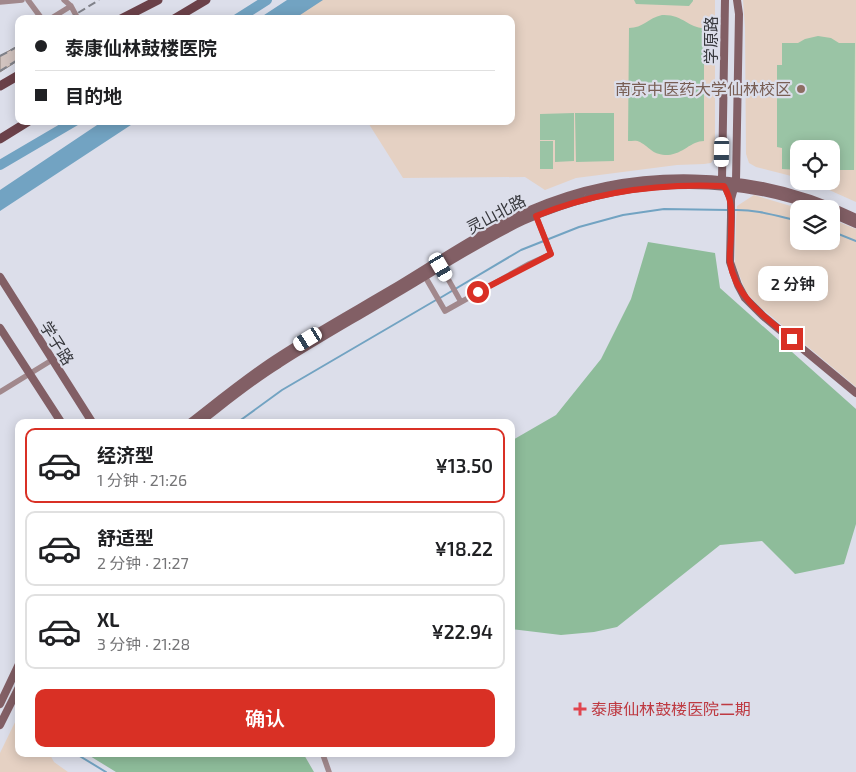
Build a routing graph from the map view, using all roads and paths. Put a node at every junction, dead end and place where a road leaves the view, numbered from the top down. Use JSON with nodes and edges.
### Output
{"nodes":[{"id":1,"x":22,"y":0,"type":"edge"},
{"id":2,"x":28,"y":0,"type":"edge"},
{"id":3,"x":64,"y":0,"type":"edge"},
{"id":4,"x":158,"y":0,"type":"edge"},
{"id":5,"x":206,"y":0,"type":"edge"},
{"id":6,"x":724,"y":0,"type":"edge"},
{"id":7,"x":737,"y":0,"type":"edge"},
{"id":8,"x":0,"y":2,"type":"edge"},
{"id":9,"x":70,"y":6,"type":"junction"},
{"id":10,"x":39,"y":15,"type":"edge"},
{"id":11,"x":56,"y":15,"type":"edge"},
{"id":12,"x":76,"y":15,"type":"edge"},
{"id":13,"x":129,"y":15,"type":"edge"},
{"id":14,"x":181,"y":15,"type":"edge"},
{"id":15,"x":15,"y":77,"type":"edge"},
{"id":16,"x":0,"y":86,"type":"edge"},
{"id":17,"x":22,"y":125,"type":"edge"},
{"id":18,"x":0,"y":139,"type":"edge"},
{"id":19,"x":723,"y":182,"type":"junction"},
{"id":20,"x":736,"y":183,"type":"junction"},
{"id":21,"x":731,"y":199,"type":"junction"},
{"id":22,"x":792,"y":200,"type":"edge"},
{"id":23,"x":536,"y":216,"type":"junction"},
{"id":24,"x":840,"y":217,"type":"edge"},
{"id":25,"x":856,"y":218,"type":"edge"},
{"id":26,"x":856,"y":224,"type":"edge"},
{"id":27,"x":440,"y":264,"type":"junction"},
{"id":28,"x":423,"y":274,"type":"junction"},
{"id":29,"x":0,"y":278,"type":"edge"},
{"id":30,"x":461,"y":302,"type":"junction"},
{"id":31,"x":0,"y":328,"type":"edge"},
{"id":32,"x":52,"y":360,"type":"junction"},
{"id":33,"x":29,"y":374,"type":"junction"},
{"id":34,"x":0,"y":392,"type":"edge"},
{"id":35,"x":856,"y":393,"type":"edge"},
{"id":36,"x":59,"y":419,"type":"edge"},
{"id":37,"x":90,"y":419,"type":"edge"},
{"id":38,"x":195,"y":419,"type":"edge"},
{"id":39,"x":204,"y":419,"type":"edge"},
{"id":40,"x":15,"y":672,"type":"edge"},
{"id":41,"x":15,"y":695,"type":"edge"},
{"id":42,"x":0,"y":704,"type":"edge"},
{"id":43,"x":0,"y":725,"type":"edge"},
{"id":44,"x":324,"y":757,"type":"edge"},
{"id":45,"x":329,"y":772,"type":"edge"}],
"edges":[{"from":1,"to":8,"type":"street"},
{"from":2,"to":10,"type":"street"},
{"from":3,"to":9,"type":"street"},
{"from":4,"to":13,"type":"main road"},
{"from":5,"to":14,"type":"main road"},
{"from":6,"to":19,"type":"main road","name":"学原路"},
{"from":7,"to":20,"type":"main road","name":"学原路"},
{"from":9,"to":11,"type":"street"},
{"from":9,"to":12,"type":"street"},
{"from":15,"to":16,"type":"main road"},
{"from":17,"to":18,"type":"main road"},
{"from":19,"to":20,"type":"main road","name":"灵山北路"},
{"from":19,"to":21,"type":"main road","name":"学原路"},
{"from":19,"to":23,"type":"main road","name":"灵山北路"},
{"from":19,"to":27,"type":"main road","name":"灵山北路"},
{"from":20,"to":21,"type":"main road","name":"学原路"},
{"from":20,"to":22,"type":"main road","name":"灵山北路"},
{"from":20,"to":25,"type":"main road","name":"灵山北路"},
{"from":21,"to":35,"type":"main road","name":"学原路"},
{"from":23,"to":27,"type":"main road","name":"灵山北路"},
{"from":23,"to":30,"type":"street"},
{"from":24,"to":26,"type":"main road"},
{"from":27,"to":28,"type":"main road","name":"灵山北路"},
{"from":27,"to":30,"type":"street"},
{"from":28,"to":30,"type":"street"},
{"from":28,"to":38,"type":"main road","name":"灵山北路"},
{"from":28,"to":39,"type":"main road","name":"灵山北路"},
{"from":29,"to":32,"type":"main road","name":"学子路"},
{"from":31,"to":33,"type":"main road"},
{"from":32,"to":33,"type":"street"},
{"from":32,"to":37,"type":"main road","name":"学子路"},
{"from":33,"to":34,"type":"street"},
{"from":33,"to":36,"type":"main road"},
{"from":40,"to":42,"type":"main road"},
{"from":41,"to":43,"type":"main road"},
{"from":44,"to":45,"type":"street"}]}
